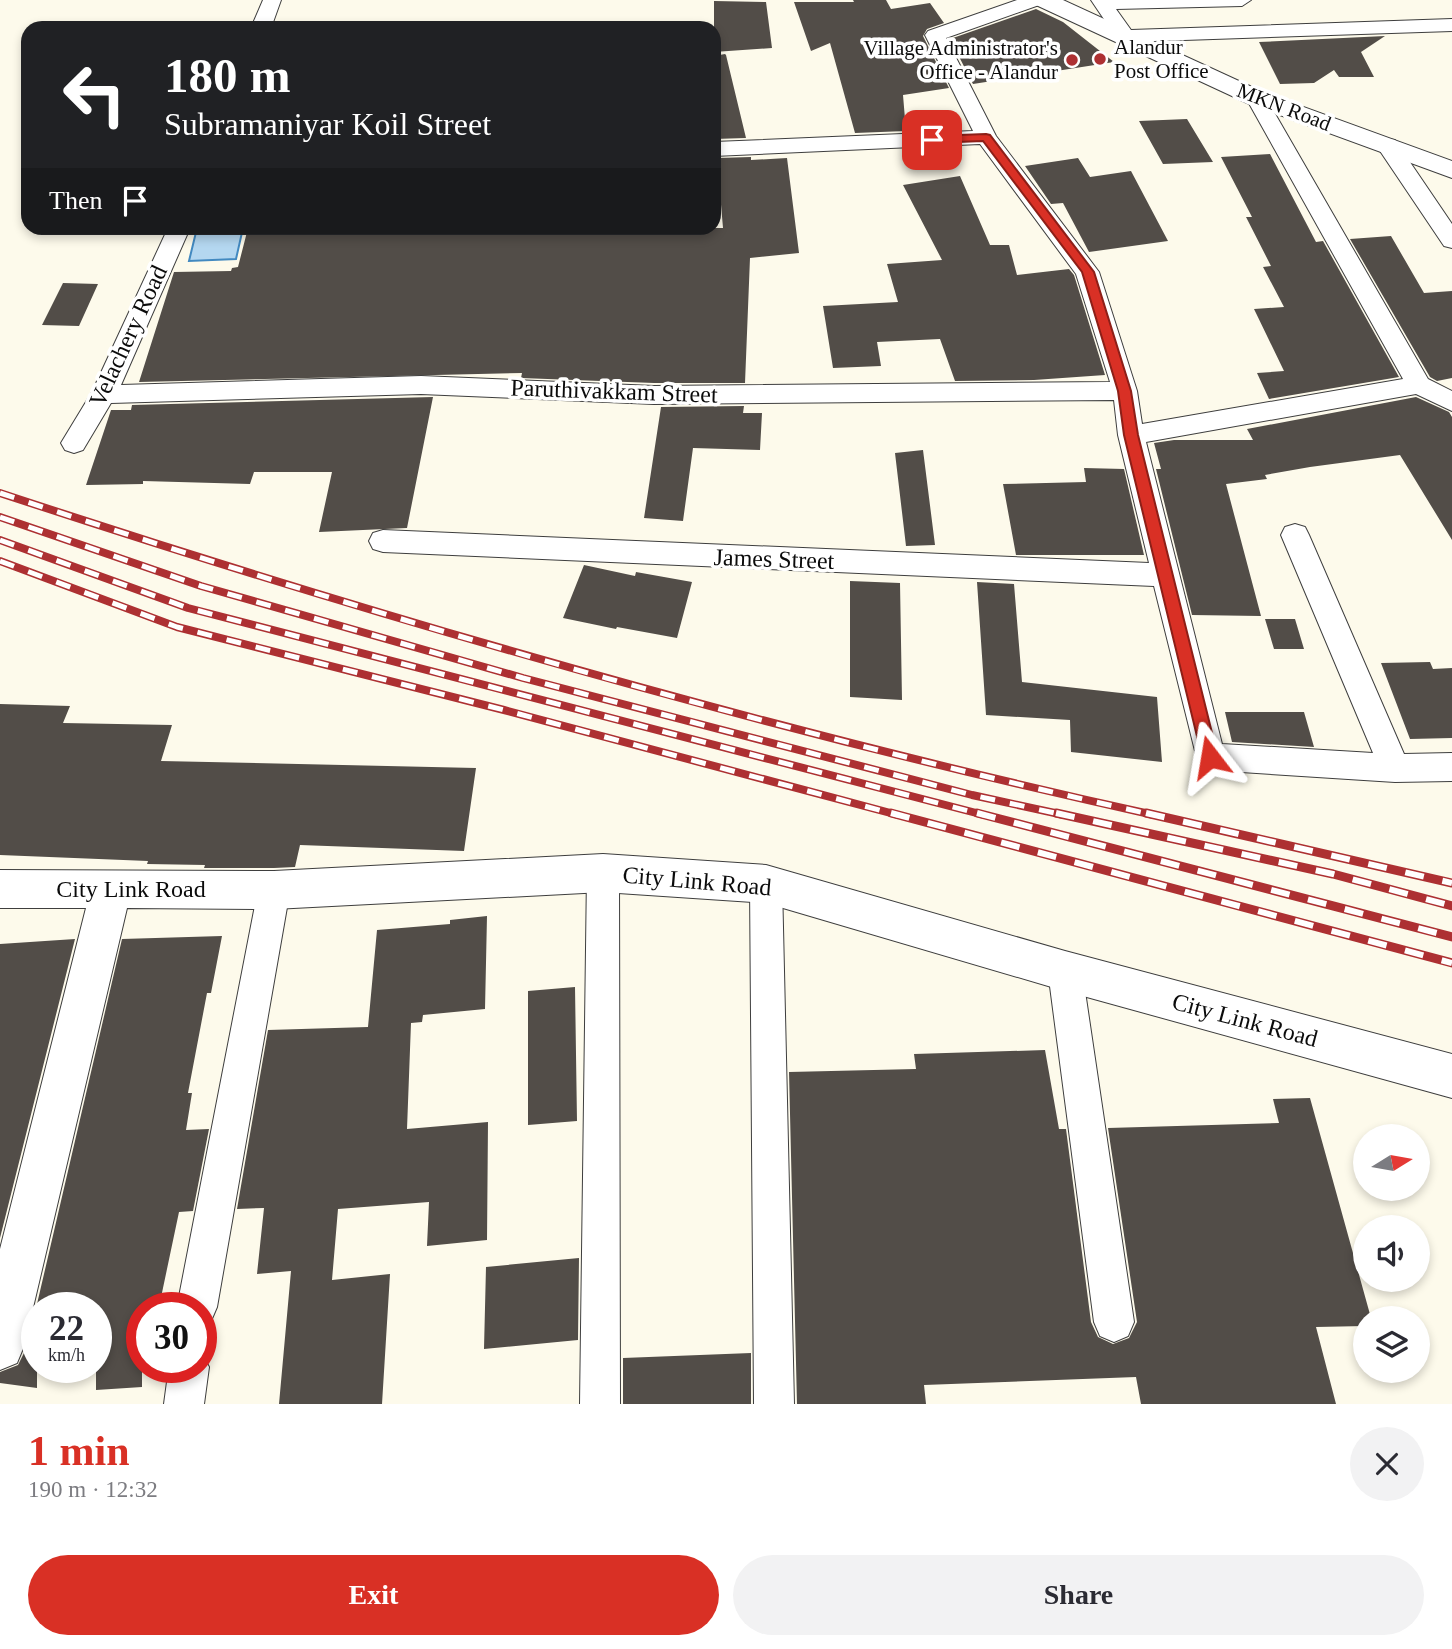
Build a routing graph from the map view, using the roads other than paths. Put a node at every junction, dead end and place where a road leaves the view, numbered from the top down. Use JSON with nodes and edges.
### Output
{"nodes":[{"id":1,"x":272,"y":0,"type":"edge"},
{"id":2,"x":1035,"y":0,"type":"edge"},
{"id":3,"x":1044,"y":0,"type":"edge"},
{"id":4,"x":1242,"y":0,"type":"edge"},
{"id":5,"x":1101,"y":2,"type":"edge"},
{"id":6,"x":264,"y":21,"type":"edge"},
{"id":7,"x":1452,"y":26,"type":"edge"},
{"id":8,"x":1125,"y":36,"type":"junction"},
{"id":9,"x":1256,"y":98,"type":"junction"},
{"id":10,"x":986,"y":137,"type":"junction"},
{"id":11,"x":1387,"y":145,"type":"junction"},
{"id":12,"x":721,"y":149,"type":"edge"},
{"id":13,"x":1452,"y":170,"type":"edge"},
{"id":14,"x":176,"y":235,"type":"edge"},
{"id":15,"x":1452,"y":241,"type":"edge"},
{"id":16,"x":1419,"y":385,"type":"junction"},
{"id":17,"x":1125,"y":391,"type":"junction"},
{"id":18,"x":104,"y":394,"type":"junction"},
{"id":19,"x":1452,"y":402,"type":"edge"},
{"id":20,"x":1131,"y":435,"type":"junction"},
{"id":21,"x":74,"y":443,"type":"dead end"},
{"id":22,"x":1295,"y":535,"type":"dead end"},
{"id":23,"x":383,"y":541,"type":"dead end"},
{"id":24,"x":1165,"y":575,"type":"junction"},
{"id":25,"x":1452,"y":767,"type":"edge"},
{"id":26,"x":1395,"y":768,"type":"junction"},
{"id":27,"x":603,"y":873,"type":"junction"},
{"id":28,"x":766,"y":884,"type":"junction"},
{"id":29,"x":0,"y":889,"type":"edge"},
{"id":30,"x":111,"y":889,"type":"junction"},
{"id":31,"x":274,"y":890,"type":"junction"},
{"id":32,"x":1065,"y":971,"type":"junction"},
{"id":33,"x":1452,"y":1076,"type":"edge"},
{"id":34,"x":200,"y":1292,"type":"edge"},
{"id":35,"x":1114,"y":1322,"type":"dead end"},
{"id":36,"x":0,"y":1346,"type":"edge"},
{"id":37,"x":187,"y":1383,"type":"edge"},
{"id":38,"x":184,"y":1404,"type":"edge"},
{"id":39,"x":600,"y":1404,"type":"edge"},
{"id":40,"x":774,"y":1404,"type":"edge"}],
"edges":[{"from":1,"to":6,"type":"street"},
{"from":2,"to":10,"type":"street"},
{"from":3,"to":8,"type":"street","name":"MKN Road"},
{"from":4,"to":5,"type":"street"},
{"from":5,"to":8,"type":"street"},
{"from":7,"to":8,"type":"street"},
{"from":8,"to":9,"type":"street","name":"MKN Road"},
{"from":9,"to":11,"type":"street","name":"MKN Road"},
{"from":9,"to":16,"type":"street"},
{"from":10,"to":12,"type":"street"},
{"from":10,"to":17,"type":"street"},
{"from":11,"to":13,"type":"street","name":"MKN Road"},
{"from":11,"to":15,"type":"street"},
{"from":14,"to":18,"type":"street","name":"Velachery Road"},
{"from":16,"to":19,"type":"street"},
{"from":16,"to":20,"type":"street"},
{"from":17,"to":18,"type":"street","name":"Paruthivakkam Street"},
{"from":17,"to":20,"type":"street"},
{"from":18,"to":21,"type":"street","name":"Velachery Road"},
{"from":20,"to":24,"type":"street"},
{"from":22,"to":26,"type":"street"},
{"from":23,"to":24,"type":"street","name":"James Street"},
{"from":24,"to":26,"type":"street"},
{"from":25,"to":26,"type":"street"},
{"from":27,"to":28,"type":"street","name":"City Link Road"},
{"from":27,"to":31,"type":"street","name":"City Link Road"},
{"from":27,"to":39,"type":"street"},
{"from":28,"to":32,"type":"street","name":"City Link Road"},
{"from":28,"to":40,"type":"street"},
{"from":29,"to":30,"type":"street","name":"City Link Road"},
{"from":30,"to":31,"type":"street","name":"City Link Road"},
{"from":30,"to":36,"type":"street"},
{"from":31,"to":34,"type":"street"},
{"from":32,"to":33,"type":"street","name":"City Link Road"},
{"from":32,"to":35,"type":"street"},
{"from":37,"to":38,"type":"street"}]}
